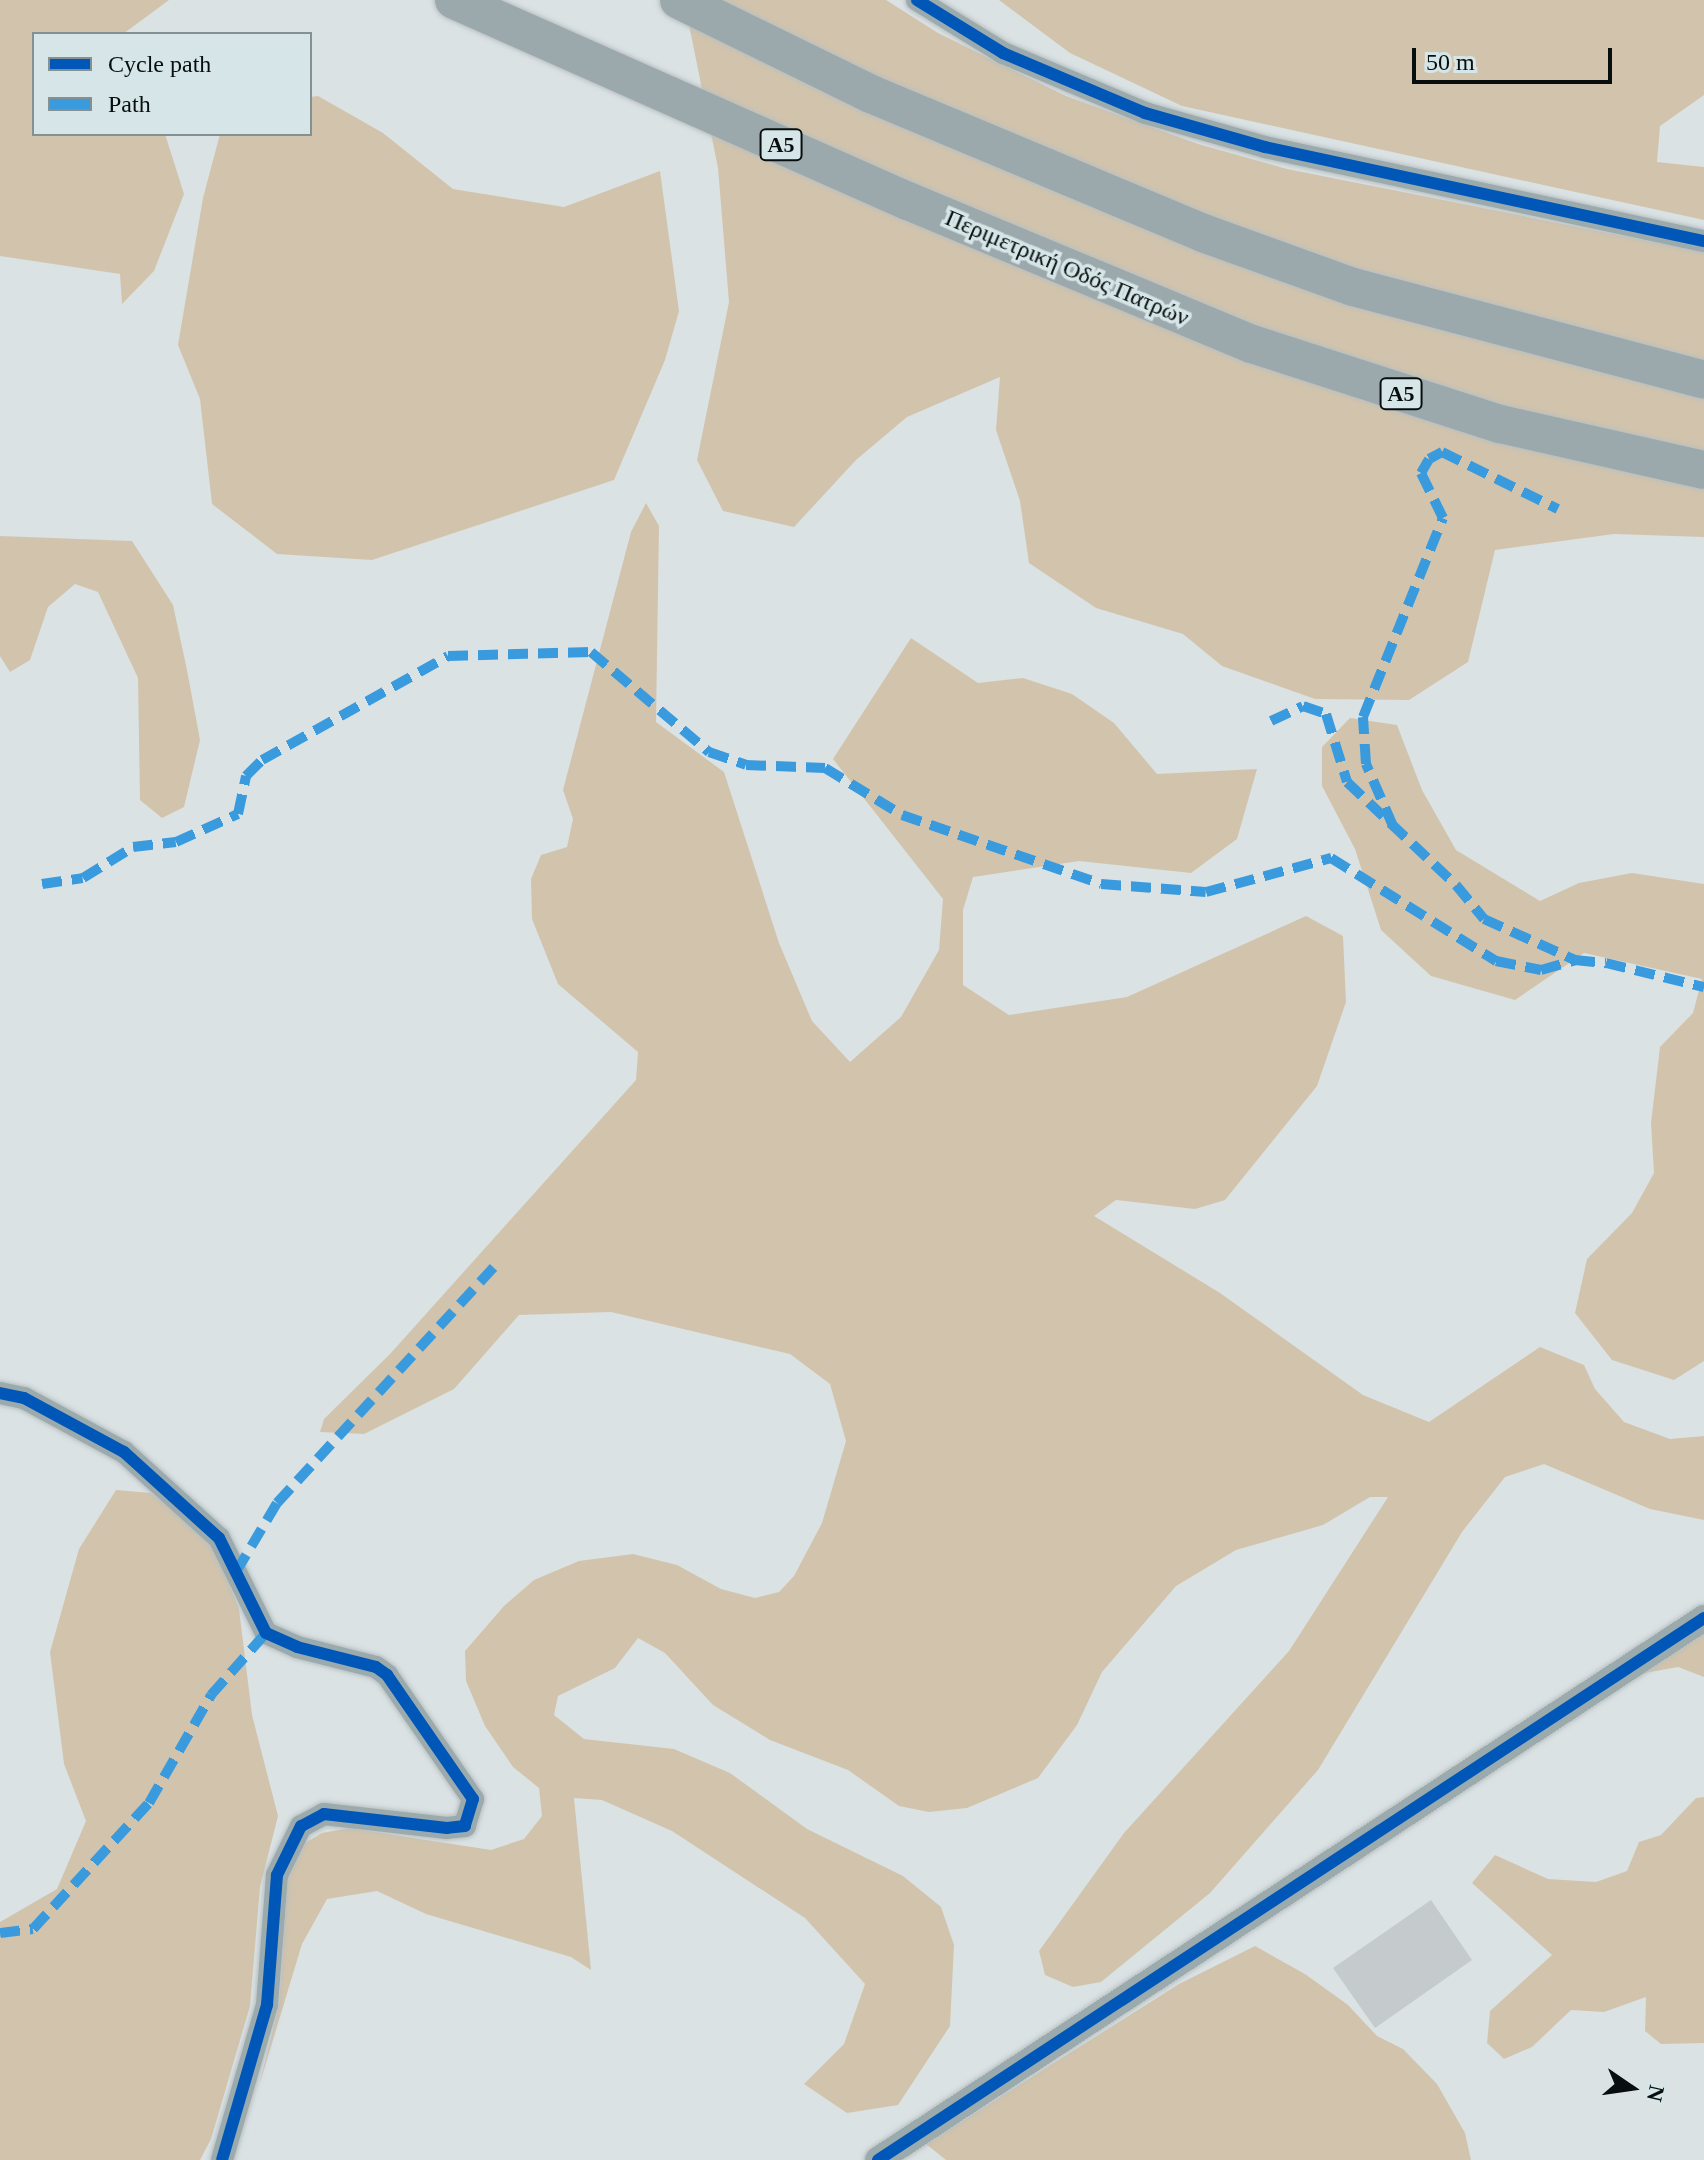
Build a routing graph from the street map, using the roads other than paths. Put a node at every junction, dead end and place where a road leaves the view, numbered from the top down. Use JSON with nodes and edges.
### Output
{"nodes":[{"id":1,"x":454,"y":0,"type":"edge"},
{"id":2,"x":679,"y":0,"type":"edge"},
{"id":3,"x":917,"y":0,"type":"edge"},
{"id":4,"x":1704,"y":241,"type":"edge"},
{"id":5,"x":1704,"y":380,"type":"edge"},
{"id":6,"x":1704,"y":470,"type":"edge"},
{"id":7,"x":0,"y":1393,"type":"edge"},
{"id":8,"x":1704,"y":1618,"type":"edge"},
{"id":9,"x":222,"y":2160,"type":"edge"},
{"id":10,"x":878,"y":2160,"type":"edge"}],
"edges":[{"from":1,"to":6,"type":"highway","name":"Περιμετρική Οδός Πατρών","number":"Α5"},
{"from":2,"to":5,"type":"highway"},
{"from":3,"to":4,"type":"street"},
{"from":7,"to":9,"type":"street"},
{"from":8,"to":10,"type":"street"}]}
